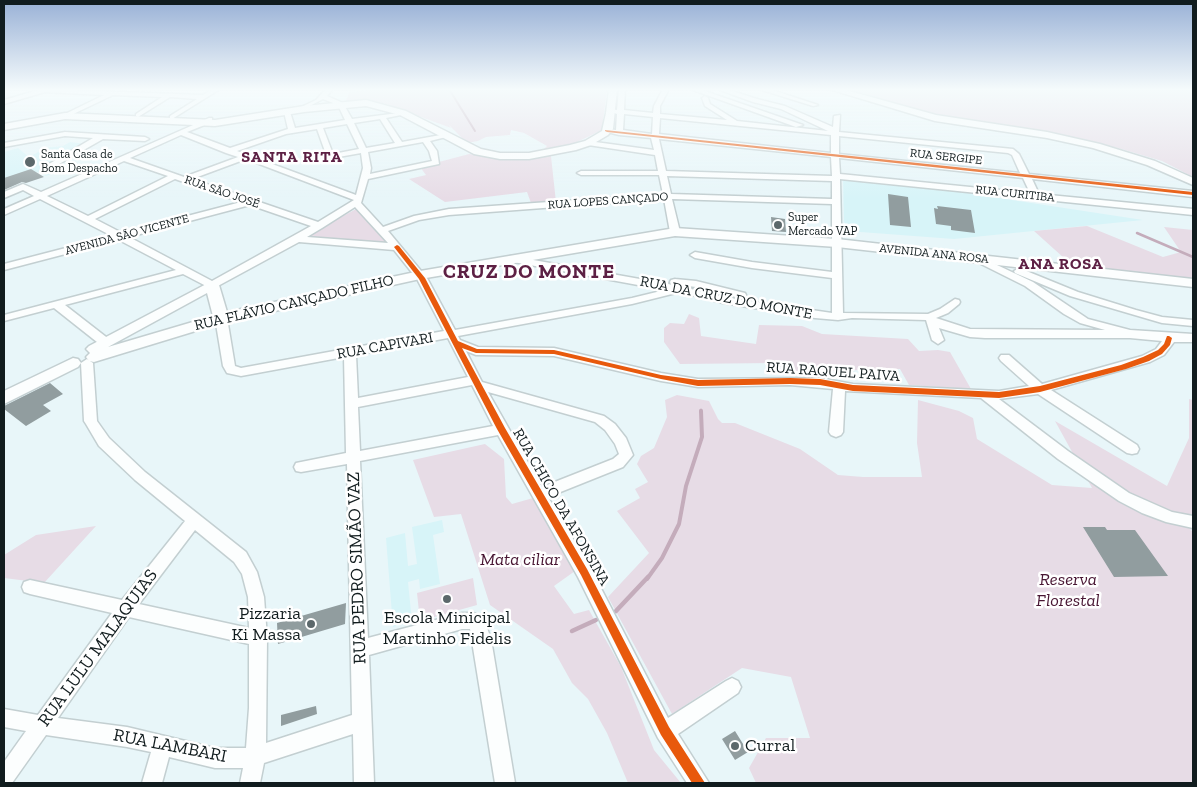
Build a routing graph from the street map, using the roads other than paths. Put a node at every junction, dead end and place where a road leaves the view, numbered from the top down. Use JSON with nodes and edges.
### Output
{"nodes":[{"id":1,"x":197,"y":126,"type":"edge"},
{"id":2,"x":291,"y":126,"type":"edge"},
{"id":3,"x":319,"y":126,"type":"joint"},
{"id":4,"x":353,"y":126,"type":"edge"},
{"id":5,"x":388,"y":126,"type":"edge"},
{"id":6,"x":427,"y":126,"type":"edge"},
{"id":7,"x":609,"y":126,"type":"edge"},
{"id":8,"x":618,"y":126,"type":"edge"},
{"id":9,"x":655,"y":126,"type":"edge"},
{"id":10,"x":748,"y":126,"type":"edge"},
{"id":11,"x":801,"y":126,"type":"edge"},
{"id":12,"x":820,"y":126,"type":"edge"},
{"id":13,"x":836,"y":126,"type":"edge"},
{"id":14,"x":986,"y":126,"type":"edge"},
{"id":15,"x":292,"y":131,"type":"junction"},
{"id":16,"x":607,"y":131,"type":"junction"},
{"id":17,"x":182,"y":133,"type":"junction"},
{"id":18,"x":619,"y":133,"type":"junction"},
{"id":19,"x":823,"y":133,"type":"junction"},
{"id":20,"x":835,"y":133,"type":"junction"},
{"id":21,"x":102,"y":136,"type":"junction"},
{"id":22,"x":446,"y":136,"type":"junction"},
{"id":23,"x":655,"y":137,"type":"junction"},
{"id":24,"x":145,"y":139,"type":"dead end"},
{"id":25,"x":425,"y":140,"type":"junction"},
{"id":26,"x":588,"y":143,"type":"junction"},
{"id":27,"x":4,"y":145,"type":"edge"},
{"id":28,"x":400,"y":145,"type":"junction"},
{"id":29,"x":229,"y":150,"type":"junction"},
{"id":30,"x":364,"y":152,"type":"junction"},
{"id":31,"x":659,"y":153,"type":"junction"},
{"id":32,"x":245,"y":157,"type":"junction"},
{"id":33,"x":836,"y":157,"type":"junction"},
{"id":34,"x":125,"y":158,"type":"junction"},
{"id":35,"x":52,"y":166,"type":"dead end"},
{"id":36,"x":581,"y":173,"type":"dead end"},
{"id":37,"x":663,"y":173,"type":"junction"},
{"id":38,"x":175,"y":176,"type":"junction"},
{"id":39,"x":365,"y":177,"type":"junction"},
{"id":40,"x":1027,"y":177,"type":"junction"},
{"id":41,"x":836,"y":178,"type":"junction"},
{"id":42,"x":185,"y":179,"type":"junction"},
{"id":43,"x":1193,"y":182,"type":"edge"},
{"id":44,"x":1193,"y":194,"type":"edge"},
{"id":45,"x":4,"y":195,"type":"edge"},
{"id":46,"x":40,"y":196,"type":"junction"},
{"id":47,"x":668,"y":196,"type":"junction"},
{"id":48,"x":1036,"y":196,"type":"junction"},
{"id":49,"x":358,"y":201,"type":"junction"},
{"id":50,"x":250,"y":202,"type":"junction"},
{"id":51,"x":836,"y":202,"type":"junction"},
{"id":52,"x":4,"y":212,"type":"edge"},
{"id":53,"x":1193,"y":212,"type":"edge"},
{"id":54,"x":88,"y":219,"type":"junction"},
{"id":55,"x":319,"y":226,"type":"junction"},
{"id":56,"x":383,"y":230,"type":"junction"},
{"id":57,"x":675,"y":232,"type":"junction"},
{"id":58,"x":120,"y":236,"type":"junction"},
{"id":59,"x":297,"y":239,"type":"junction"},
{"id":60,"x":837,"y":243,"type":"junction"},
{"id":61,"x":397,"y":247,"type":"junction"},
{"id":62,"x":695,"y":254,"type":"dead end"},
{"id":63,"x":533,"y":255,"type":"junction"},
{"id":64,"x":511,"y":259,"type":"junction"},
{"id":65,"x":978,"y":259,"type":"junction"},
{"id":66,"x":992,"y":261,"type":"junction"},
{"id":67,"x":4,"y":267,"type":"edge"},
{"id":68,"x":186,"y":270,"type":"junction"},
{"id":69,"x":420,"y":275,"type":"junction"},
{"id":70,"x":838,"y":276,"type":"junction"},
{"id":71,"x":1193,"y":283,"type":"edge"},
{"id":72,"x":691,"y":284,"type":"junction"},
{"id":73,"x":212,"y":288,"type":"junction"},
{"id":74,"x":679,"y":289,"type":"junction"},
{"id":75,"x":955,"y":302,"type":"dead end"},
{"id":76,"x":56,"y":304,"type":"junction"},
{"id":77,"x":838,"y":314,"type":"junction"},
{"id":78,"x":4,"y":318,"type":"edge"},
{"id":79,"x":221,"y":318,"type":"junction"},
{"id":80,"x":930,"y":318,"type":"junction"},
{"id":81,"x":1173,"y":322,"type":"junction"},
{"id":82,"x":1193,"y":323,"type":"edge"},
{"id":83,"x":1130,"y":334,"type":"junction"},
{"id":84,"x":453,"y":338,"type":"junction"},
{"id":85,"x":1169,"y":338,"type":"junction"},
{"id":86,"x":1192,"y":339,"type":"edge"},
{"id":87,"x":938,"y":340,"type":"dead end"},
{"id":88,"x":106,"y":343,"type":"junction"},
{"id":89,"x":350,"y":352,"type":"junction"},
{"id":90,"x":1005,"y":358,"type":"dead end"},
{"id":91,"x":86,"y":359,"type":"junction"},
{"id":92,"x":477,"y":382,"type":"junction"},
{"id":93,"x":839,"y":386,"type":"junction"},
{"id":94,"x":1040,"y":389,"type":"junction"},
{"id":95,"x":985,"y":395,"type":"junction"},
{"id":96,"x":4,"y":398,"type":"edge"},
{"id":97,"x":352,"y":404,"type":"junction"},
{"id":98,"x":501,"y":429,"type":"junction"},
{"id":99,"x":836,"y":432,"type":"dead end"},
{"id":100,"x":1132,"y":449,"type":"dead end"},
{"id":101,"x":352,"y":458,"type":"junction"},
{"id":102,"x":300,"y":468,"type":"dead end"},
{"id":103,"x":540,"y":494,"type":"junction"},
{"id":104,"x":194,"y":520,"type":"junction"},
{"id":105,"x":1193,"y":522,"type":"edge"},
{"id":106,"x":30,"y":587,"type":"dead end"},
{"id":107,"x":126,"y":608,"type":"junction"},
{"id":108,"x":258,"y":638,"type":"junction"},
{"id":109,"x":360,"y":649,"type":"junction"},
{"id":110,"x":732,"y":686,"type":"dead end"},
{"id":111,"x":4,"y":718,"type":"edge"},
{"id":112,"x":362,"y":721,"type":"junction"},
{"id":113,"x":42,"y":725,"type":"junction"},
{"id":114,"x":665,"y":731,"type":"junction"},
{"id":115,"x":163,"y":745,"type":"junction"},
{"id":116,"x":255,"y":756,"type":"junction"},
{"id":117,"x":4,"y":778,"type":"edge"},
{"id":118,"x":152,"y":783,"type":"edge"},
{"id":119,"x":250,"y":783,"type":"edge"},
{"id":120,"x":364,"y":783,"type":"edge"},
{"id":121,"x":505,"y":783,"type":"edge"},
{"id":122,"x":699,"y":783,"type":"edge"}],
"edges":[{"from":1,"to":17,"type":"street"},
{"from":2,"to":15,"type":"street"},
{"from":3,"to":15,"type":"street"},
{"from":3,"to":30,"type":"street"},
{"from":4,"to":30,"type":"street"},
{"from":5,"to":28,"type":"street"},
{"from":6,"to":22,"type":"main road"},
{"from":7,"to":16,"type":"main road"},
{"from":8,"to":18,"type":"street"},
{"from":9,"to":23,"type":"street"},
{"from":10,"to":19,"type":"street"},
{"from":11,"to":19,"type":"street"},
{"from":12,"to":20,"type":"street"},
{"from":13,"to":20,"type":"street"},
{"from":14,"to":43,"type":"main road"},
{"from":15,"to":29,"type":"street"},
{"from":16,"to":18,"type":"street","name":"RUA SERGIPE"},
{"from":16,"to":26,"type":"main road"},
{"from":17,"to":29,"type":"street"},
{"from":17,"to":34,"type":"street"},
{"from":18,"to":23,"type":"street","name":"RUA SERGIPE"},
{"from":19,"to":20,"type":"street"},
{"from":20,"to":33,"type":"street"},
{"from":20,"to":40,"type":"street"},
{"from":21,"to":24,"type":"street"},
{"from":21,"to":27,"type":"street"},
{"from":21,"to":35,"type":"street"},
{"from":22,"to":25,"type":"street"},
{"from":22,"to":26,"type":"main road"},
{"from":23,"to":31,"type":"street"},
{"from":23,"to":33,"type":"street","name":"RUA SERGIPE"},
{"from":25,"to":28,"type":"street"},
{"from":25,"to":39,"type":"street"},
{"from":26,"to":31,"type":"street"},
{"from":28,"to":30,"type":"street"},
{"from":29,"to":32,"type":"street"},
{"from":30,"to":39,"type":"street"},
{"from":31,"to":37,"type":"street"},
{"from":32,"to":42,"type":"street"},
{"from":32,"to":49,"type":"street"},
{"from":33,"to":40,"type":"street","name":"RUA SERGIPE"},
{"from":33,"to":41,"type":"street"},
{"from":34,"to":38,"type":"street","name":"RUA SÃO JOSÉ"},
{"from":34,"to":46,"type":"street"},
{"from":36,"to":37,"type":"street","name":"RUA CURITIBA"},
{"from":37,"to":41,"type":"street","name":"RUA CURITIBA"},
{"from":37,"to":47,"type":"street"},
{"from":38,"to":42,"type":"street","name":"RUA SÃO JOSÉ"},
{"from":38,"to":54,"type":"street"},
{"from":39,"to":49,"type":"street"},
{"from":40,"to":44,"type":"street","name":"RUA SERGIPE"},
{"from":40,"to":48,"type":"street"},
{"from":41,"to":48,"type":"street","name":"RUA CURITIBA"},
{"from":41,"to":51,"type":"street"},
{"from":42,"to":50,"type":"street","name":"RUA SÃO JOSÉ"},
{"from":45,"to":46,"type":"street"},
{"from":46,"to":52,"type":"street"},
{"from":46,"to":54,"type":"street"},
{"from":47,"to":51,"type":"street","name":"RUA LOPES CANÇADO"},
{"from":47,"to":56,"type":"street","name":"RUA LOPES CANÇADO"},
{"from":47,"to":57,"type":"street"},
{"from":48,"to":53,"type":"street","name":"RUA CURITIBA"},
{"from":49,"to":55,"type":"street"},
{"from":49,"to":56,"type":"street","name":"RUA CHICO DA AFONSINA"},
{"from":50,"to":55,"type":"street","name":"RUA SÃO JOSÉ"},
{"from":50,"to":58,"type":"street","name":"AVENIDA SÃO VICENTE"},
{"from":51,"to":60,"type":"street"},
{"from":54,"to":58,"type":"street"},
{"from":55,"to":59,"type":"street"},
{"from":56,"to":61,"type":"street","name":"RUA CHICO DA AFONSINA"},
{"from":57,"to":60,"type":"main road","name":"AVENIDA ANA ROSA"},
{"from":57,"to":63,"type":"main road","name":"RUA FLÁVIO CANÇADO FILHO"},
{"from":58,"to":67,"type":"street","name":"AVENIDA SÃO VICENTE"},
{"from":58,"to":68,"type":"street"},
{"from":59,"to":61,"type":"street"},
{"from":59,"to":73,"type":"street"},
{"from":60,"to":65,"type":"main road","name":"AVENIDA ANA ROSA"},
{"from":60,"to":70,"type":"street"},
{"from":61,"to":69,"type":"street","name":"RUA CHICO DA AFONSINA"},
{"from":62,"to":70,"type":"street"},
{"from":63,"to":64,"type":"main road","name":"RUA FLÁVIO CANÇADO FILHO"},
{"from":63,"to":72,"type":"street","name":"RUA DA CRUZ DO MONTE"},
{"from":64,"to":69,"type":"main road","name":"RUA FLÁVIO CANÇADO FILHO"},
{"from":64,"to":74,"type":"street","name":"RUA DA CRUZ DO MONTE"},
{"from":65,"to":66,"type":"main road","name":"AVENIDA ANA ROSA"},
{"from":65,"to":83,"type":"street"},
{"from":66,"to":71,"type":"main road","name":"AVENIDA ANA ROSA"},
{"from":66,"to":81,"type":"street"},
{"from":68,"to":73,"type":"street"},
{"from":68,"to":76,"type":"street"},
{"from":69,"to":79,"type":"main road","name":"RUA FLÁVIO CANÇADO FILHO"},
{"from":69,"to":84,"type":"street","name":"RUA CHICO DA AFONSINA"},
{"from":70,"to":77,"type":"street"},
{"from":72,"to":74,"type":"street","name":"RUA CAPIVARI"},
{"from":72,"to":77,"type":"street","name":"RUA DA CRUZ DO MONTE"},
{"from":73,"to":79,"type":"main road"},
{"from":73,"to":88,"type":"main road"},
{"from":74,"to":77,"type":"street","name":"RUA DA CRUZ DO MONTE"},
{"from":74,"to":84,"type":"street","name":"RUA CAPIVARI"},
{"from":75,"to":80,"type":"street"},
{"from":76,"to":78,"type":"street"},
{"from":76,"to":88,"type":"street"},
{"from":77,"to":80,"type":"street","name":"RUA DA CRUZ DO MONTE"},
{"from":79,"to":89,"type":"street","name":"RUA CAPIVARI"},
{"from":79,"to":91,"type":"main road","name":"RUA FLÁVIO CANÇADO FILHO"},
{"from":80,"to":83,"type":"street","name":"RUA DA CRUZ DO MONTE"},
{"from":80,"to":87,"type":"street"},
{"from":81,"to":82,"type":"street"},
{"from":81,"to":86,"type":"street"},
{"from":83,"to":85,"type":"street"},
{"from":84,"to":89,"type":"street","name":"RUA CAPIVARI"},
{"from":84,"to":92,"type":"street","name":"RUA CHICO DA AFONSINA"},
{"from":84,"to":93,"type":"street","name":"RUA RAQUEL PAIVA"},
{"from":85,"to":86,"type":"street"},
{"from":85,"to":94,"type":"street","name":"RUA RAQUEL PAIVA"},
{"from":88,"to":91,"type":"main road"},
{"from":89,"to":97,"type":"street","name":"RUA PEDRO SIMÃO VAZ"},
{"from":90,"to":94,"type":"street"},
{"from":91,"to":96,"type":"main road"},
{"from":91,"to":104,"type":"street"},
{"from":92,"to":97,"type":"street"},
{"from":92,"to":98,"type":"street","name":"RUA CHICO DA AFONSINA"},
{"from":92,"to":103,"type":"street"},
{"from":93,"to":95,"type":"street","name":"RUA RAQUEL PAIVA"},
{"from":93,"to":99,"type":"street"},
{"from":94,"to":95,"type":"street","name":"RUA RAQUEL PAIVA"},
{"from":94,"to":100,"type":"street"},
{"from":95,"to":105,"type":"street"},
{"from":97,"to":101,"type":"street","name":"RUA PEDRO SIMÃO VAZ"},
{"from":98,"to":101,"type":"street"},
{"from":98,"to":103,"type":"street","name":"RUA CHICO DA AFONSINA"},
{"from":101,"to":102,"type":"street"},
{"from":101,"to":109,"type":"street","name":"RUA PEDRO SIMÃO VAZ"},
{"from":103,"to":114,"type":"street","name":"RUA CHICO DA AFONSINA"},
{"from":104,"to":107,"type":"street","name":"RUA LULU MALAQUIAS"},
{"from":104,"to":108,"type":"street"},
{"from":106,"to":107,"type":"street"},
{"from":107,"to":108,"type":"street"},
{"from":107,"to":113,"type":"street","name":"RUA LULU MALAQUIAS"},
{"from":108,"to":116,"type":"street"},
{"from":109,"to":112,"type":"street","name":"RUA PEDRO SIMÃO VAZ"},
{"from":109,"to":121,"type":"street"},
{"from":110,"to":114,"type":"street"},
{"from":111,"to":113,"type":"street","name":"RUA LAMBARI"},
{"from":112,"to":116,"type":"street","name":"RUA LAMBARI"},
{"from":112,"to":120,"type":"street","name":"RUA PEDRO SIMÃO VAZ"},
{"from":113,"to":115,"type":"street","name":"RUA LAMBARI"},
{"from":113,"to":117,"type":"street","name":"RUA LULU MALAQUIAS"},
{"from":114,"to":122,"type":"street","name":"RUA CHICO DA AFONSINA"},
{"from":115,"to":116,"type":"street","name":"RUA LAMBARI"},
{"from":115,"to":118,"type":"street"},
{"from":116,"to":119,"type":"street"}]}
